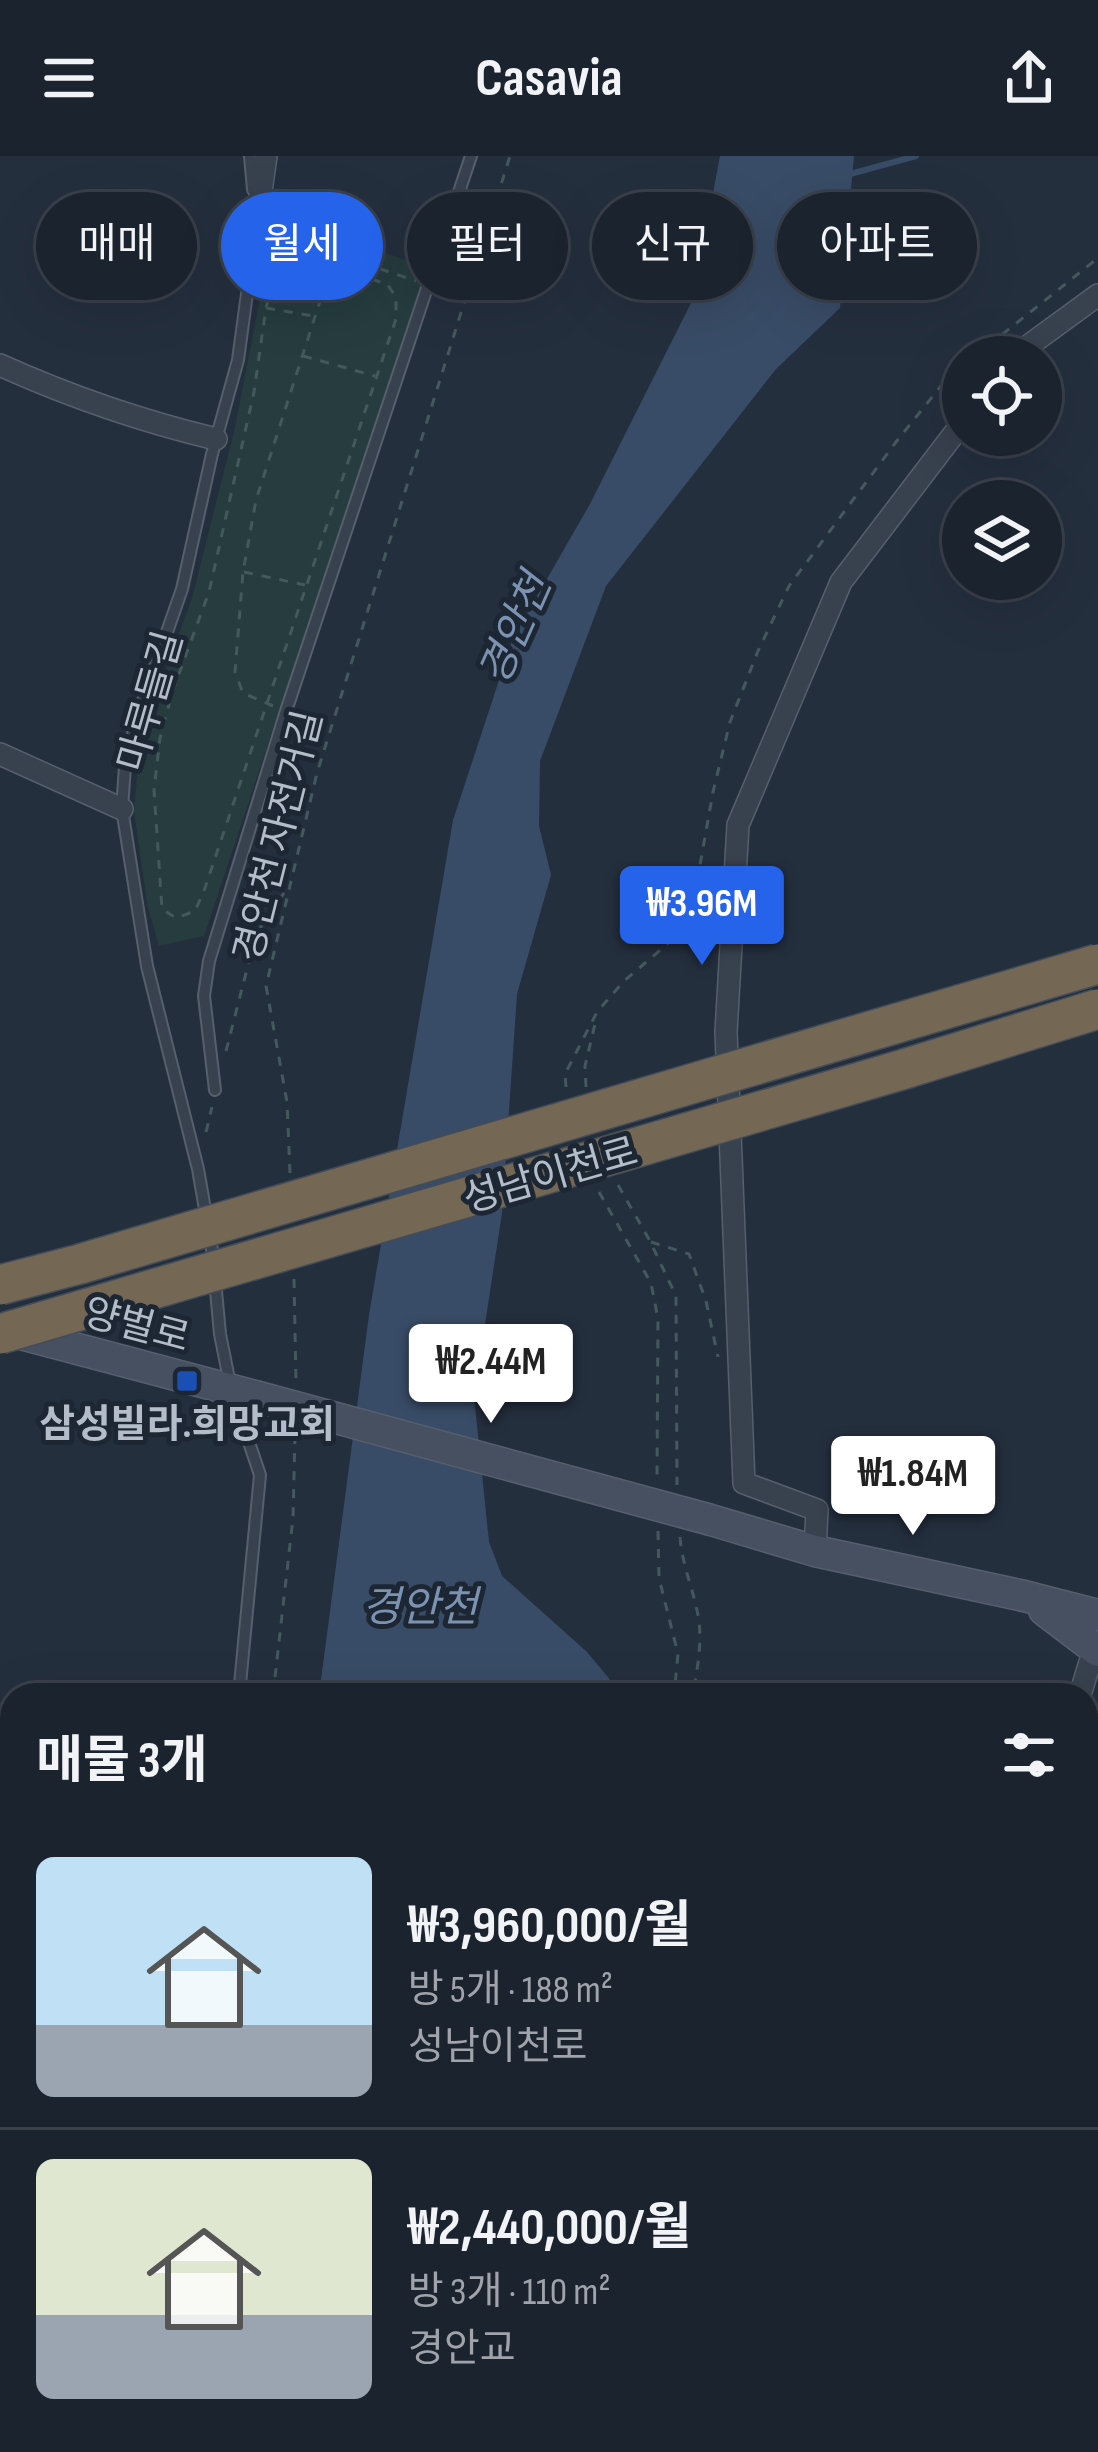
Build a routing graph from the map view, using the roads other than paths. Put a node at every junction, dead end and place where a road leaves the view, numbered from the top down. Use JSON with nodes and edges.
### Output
{"nodes":[{"id":1,"x":250,"y":156,"type":"edge"},
{"id":2,"x":266,"y":156,"type":"edge"},
{"id":3,"x":471,"y":156,"type":"edge"},
{"id":4,"x":253,"y":192,"type":"edge"},
{"id":5,"x":261,"y":192,"type":"edge"},
{"id":6,"x":1098,"y":295,"type":"edge"},
{"id":7,"x":246,"y":300,"type":"edge"},
{"id":8,"x":1042,"y":336,"type":"edge"},
{"id":9,"x":0,"y":365,"type":"edge"},
{"id":10,"x":216,"y":440,"type":"junction"},
{"id":11,"x":942,"y":450,"type":"edge"},
{"id":12,"x":0,"y":754,"type":"edge"},
{"id":13,"x":122,"y":809,"type":"junction"},
{"id":14,"x":1098,"y":964,"type":"edge"},
{"id":15,"x":1098,"y":1009,"type":"edge"},
{"id":16,"x":215,"y":1090,"type":"road end"},
{"id":17,"x":0,"y":1285,"type":"edge"},
{"id":18,"x":0,"y":1331,"type":"edge"},
{"id":19,"x":243,"y":1393,"type":"junction"},
{"id":20,"x":815,"y":1551,"type":"junction"},
{"id":21,"x":1024,"y":1596,"type":"junction"},
{"id":22,"x":1098,"y":1597,"type":"edge"},
{"id":23,"x":1098,"y":1615,"type":"edge"},
{"id":24,"x":1098,"y":1654,"type":"edge"},
{"id":25,"x":240,"y":1683,"type":"edge"},
{"id":26,"x":1083,"y":1683,"type":"edge"}],
"edges":[{"from":1,"to":4,"type":"lane","name":"마루들길"},
{"from":2,"to":5,"type":"street"},
{"from":3,"to":16,"type":"lane"},
{"from":6,"to":8,"type":"street"},
{"from":7,"to":10,"type":"lane","name":"마루들길"},
{"from":9,"to":10,"type":"street"},
{"from":10,"to":13,"type":"lane","name":"마루들길"},
{"from":11,"to":20,"type":"street"},
{"from":12,"to":13,"type":"street"},
{"from":13,"to":19,"type":"lane","name":"마루들길"},
{"from":14,"to":17,"type":"highway","name":"성남이천로","bridge":true},
{"from":15,"to":18,"type":"highway","name":"성남이천로","bridge":true},
{"from":18,"to":19,"type":"street","name":"양벌로"},
{"from":19,"to":20,"type":"street","name":"양벌로","bridge":true},
{"from":19,"to":25,"type":"lane","name":"마루들길"},
{"from":20,"to":21,"type":"street","name":"양벌로"},
{"from":21,"to":22,"type":"street"},
{"from":21,"to":23,"type":"street"},
{"from":21,"to":24,"type":"street"},
{"from":24,"to":26,"type":"street"}]}
